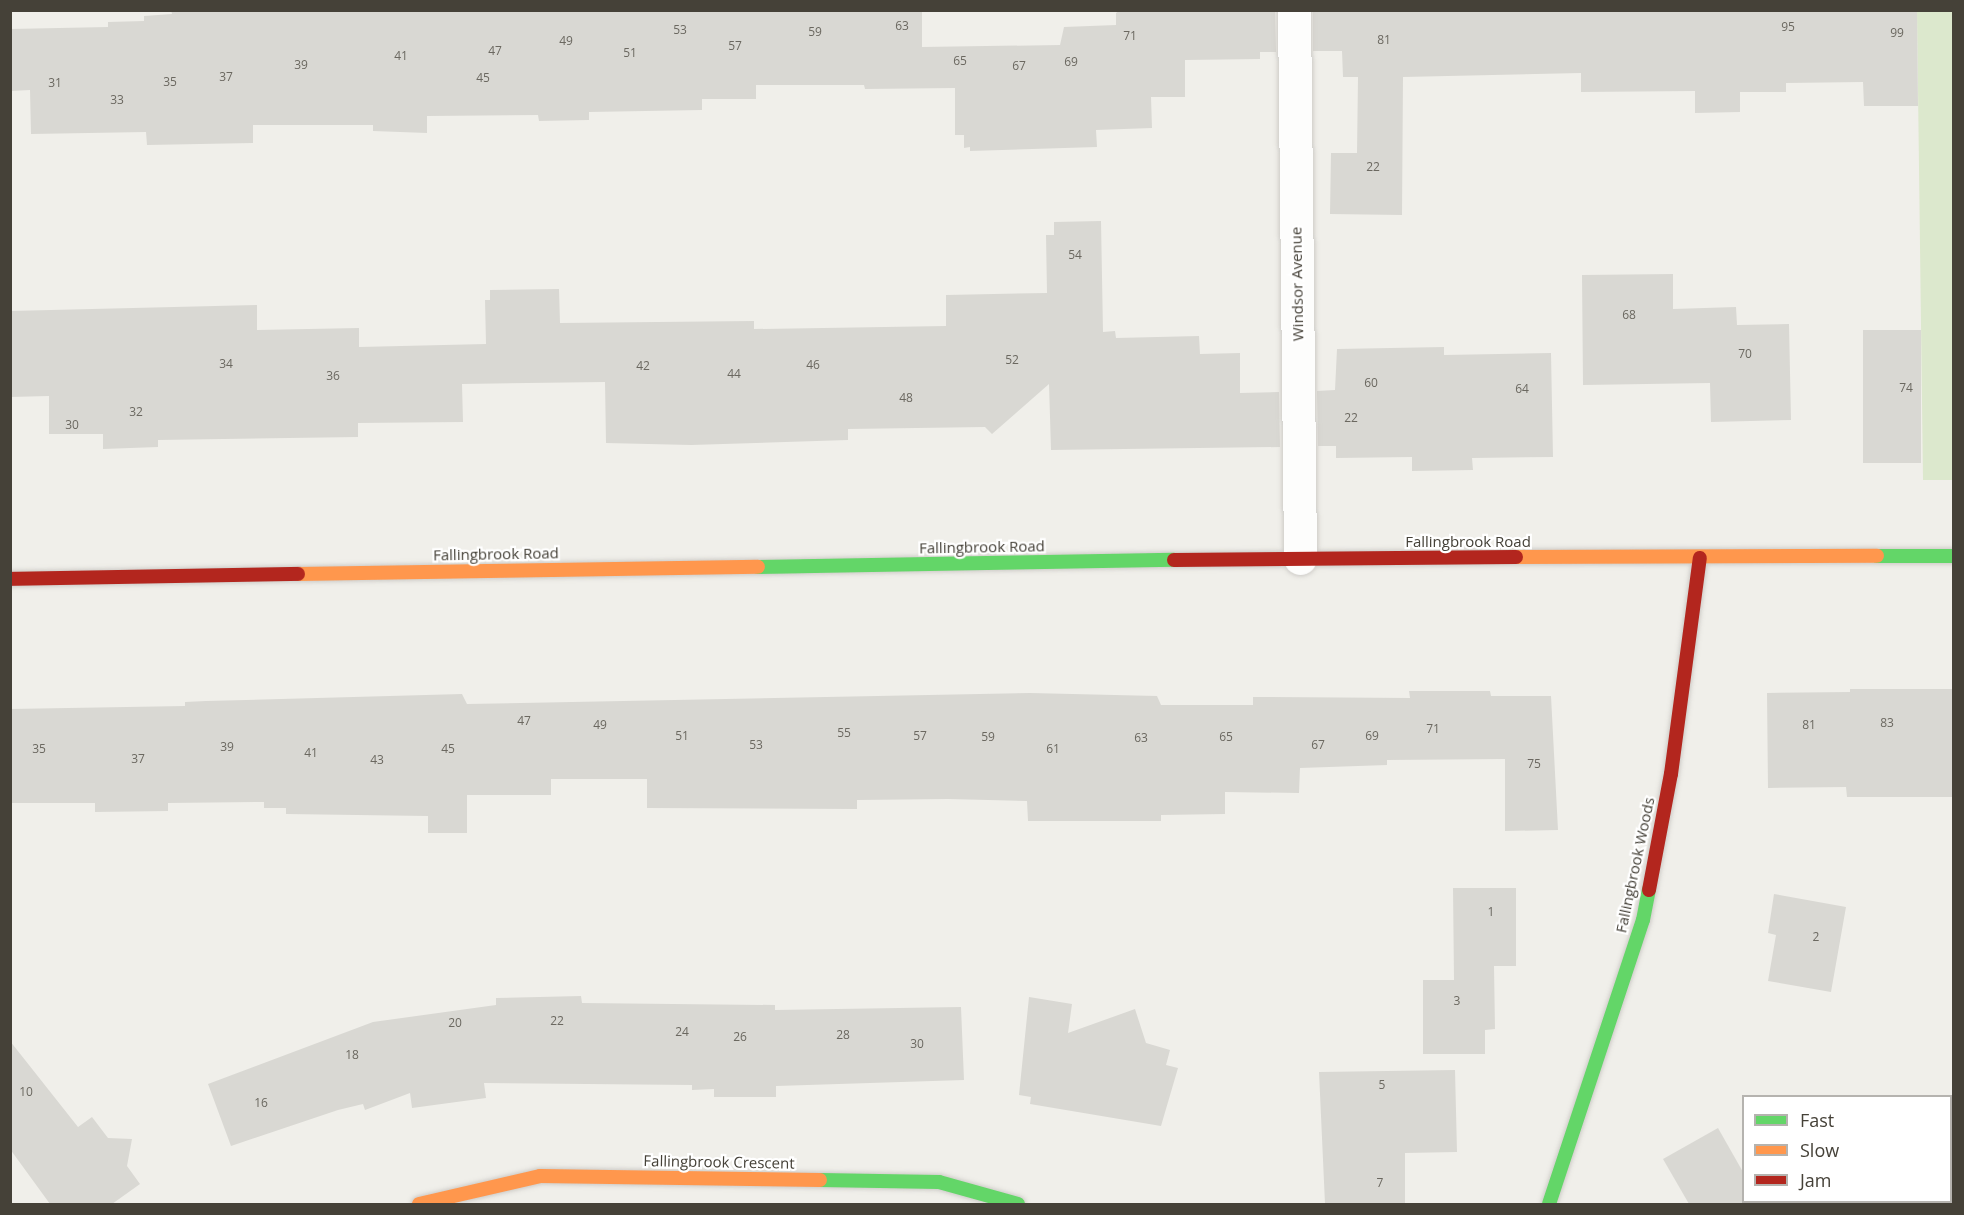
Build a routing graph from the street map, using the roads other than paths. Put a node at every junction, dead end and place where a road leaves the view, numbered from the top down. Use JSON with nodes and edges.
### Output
{"nodes":[{"id":1,"x":1294,"y":10,"type":"edge"},
{"id":2,"x":1953,"y":556,"type":"edge"},
{"id":3,"x":1300,"y":558,"type":"junction"},
{"id":4,"x":1700,"y":558,"type":"junction"},
{"id":5,"x":10,"y":579,"type":"edge"},
{"id":6,"x":419,"y":1204,"type":"edge"},
{"id":7,"x":1018,"y":1204,"type":"edge"},
{"id":8,"x":1550,"y":1204,"type":"edge"}],
"edges":[{"from":1,"to":3,"type":"street","name":"Windsor Avenue"},
{"from":2,"to":4,"type":"street","name":"Fallingbrook Road"},
{"from":3,"to":4,"type":"street","name":"Fallingbrook Road"},
{"from":3,"to":5,"type":"street","name":"Fallingbrook Road"},
{"from":4,"to":8,"type":"street","name":"Fallingbrook Woods"},
{"from":6,"to":7,"type":"street","name":"Fallingbrook Crescent"}]}
